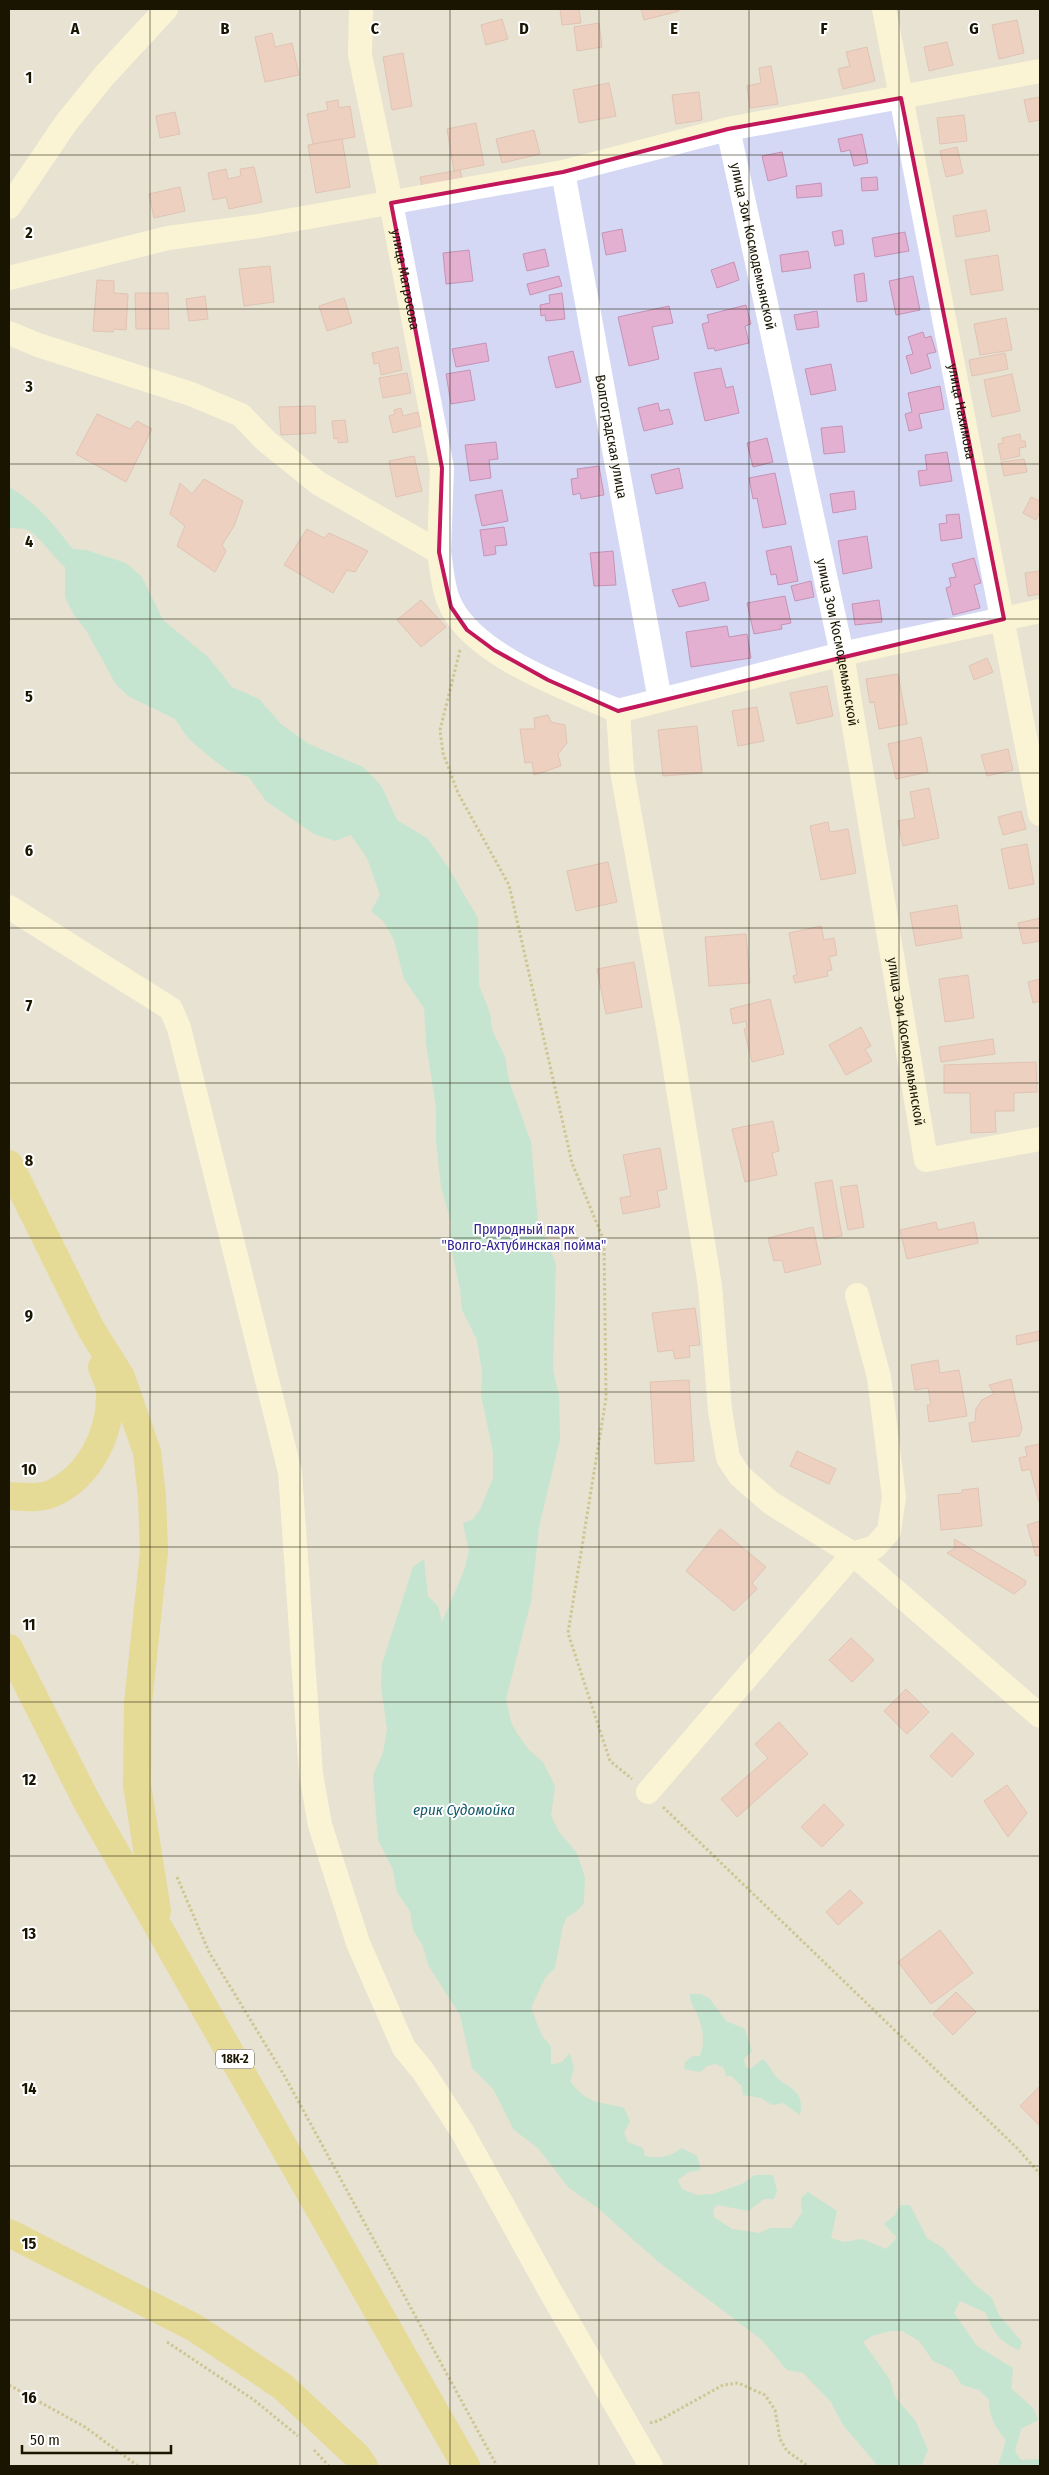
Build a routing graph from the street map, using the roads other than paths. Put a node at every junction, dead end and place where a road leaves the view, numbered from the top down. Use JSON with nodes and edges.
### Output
{"nodes":[{"id":1,"x":166,"y":9,"type":"edge"},
{"id":2,"x":361,"y":9,"type":"edge"},
{"id":3,"x":884,"y":9,"type":"edge"},
{"id":4,"x":1040,"y":72,"type":"edge"},
{"id":5,"x":900,"y":98,"type":"junction"},
{"id":6,"x":728,"y":129,"type":"junction"},
{"id":7,"x":563,"y":172,"type":"junction"},
{"id":8,"x":391,"y":203,"type":"junction"},
{"id":9,"x":9,"y":207,"type":"edge"},
{"id":10,"x":11,"y":273,"type":"edge"},
{"id":11,"x":9,"y":333,"type":"edge"},
{"id":12,"x":439,"y":552,"type":"junction"},
{"id":13,"x":1040,"y":611,"type":"edge"},
{"id":14,"x":1004,"y":619,"type":"junction"},
{"id":15,"x":842,"y":654,"type":"junction"},
{"id":16,"x":660,"y":700,"type":"junction"},
{"id":17,"x":618,"y":711,"type":"junction"},
{"id":18,"x":1040,"y":814,"type":"edge"},
{"id":19,"x":9,"y":907,"type":"edge"},
{"id":20,"x":1040,"y":1139,"type":"edge"},
{"id":21,"x":9,"y":1164,"type":"edge"},
{"id":22,"x":857,"y":1295,"type":"dead end"},
{"id":23,"x":91,"y":1329,"type":"junction"},
{"id":24,"x":9,"y":1496,"type":"edge"},
{"id":25,"x":853,"y":1554,"type":"junction"},
{"id":26,"x":9,"y":1648,"type":"edge"},
{"id":27,"x":1040,"y":1716,"type":"edge"},
{"id":28,"x":648,"y":1792,"type":"road end"},
{"id":29,"x":159,"y":1925,"type":"junction"},
{"id":30,"x":9,"y":2233,"type":"edge"},
{"id":31,"x":364,"y":2466,"type":"edge"},
{"id":32,"x":466,"y":2466,"type":"edge"},
{"id":33,"x":651,"y":2466,"type":"edge"}],
"edges":[{"from":1,"to":9,"type":"street"},
{"from":2,"to":8,"type":"street","name":"улица Матросова"},
{"from":3,"to":5,"type":"street","name":"улица Нахимова"},
{"from":4,"to":5,"type":"street"},
{"from":5,"to":6,"type":"street"},
{"from":5,"to":14,"type":"street","name":"улица Нахимова"},
{"from":6,"to":7,"type":"street"},
{"from":6,"to":15,"type":"street","name":"улица Зои Космодемьянской"},
{"from":7,"to":8,"type":"street"},
{"from":7,"to":16,"type":"street","name":"Волгоградская улица"},
{"from":8,"to":10,"type":"street"},
{"from":8,"to":12,"type":"street","name":"улица Матросова"},
{"from":11,"to":12,"type":"street"},
{"from":12,"to":17,"type":"street","name":"улица Матросова"},
{"from":13,"to":14,"type":"street"},
{"from":14,"to":15,"type":"street"},
{"from":14,"to":18,"type":"street","name":"улица Нахимова"},
{"from":15,"to":16,"type":"street"},
{"from":15,"to":20,"type":"street","name":"улица Зои Космодемьянской"},
{"from":16,"to":17,"type":"street"},
{"from":17,"to":25,"type":"street"},
{"from":19,"to":33,"type":"street"},
{"from":21,"to":23,"type":"main road"},
{"from":22,"to":25,"type":"street"},
{"from":23,"to":24,"type":"main road"},
{"from":23,"to":29,"type":"main road"},
{"from":25,"to":27,"type":"street"},
{"from":25,"to":28,"type":"street"},
{"from":26,"to":29,"type":"main road","number":"18К-2"},
{"from":29,"to":32,"type":"main road","number":"18К-2"},
{"from":30,"to":31,"type":"main road"}]}
